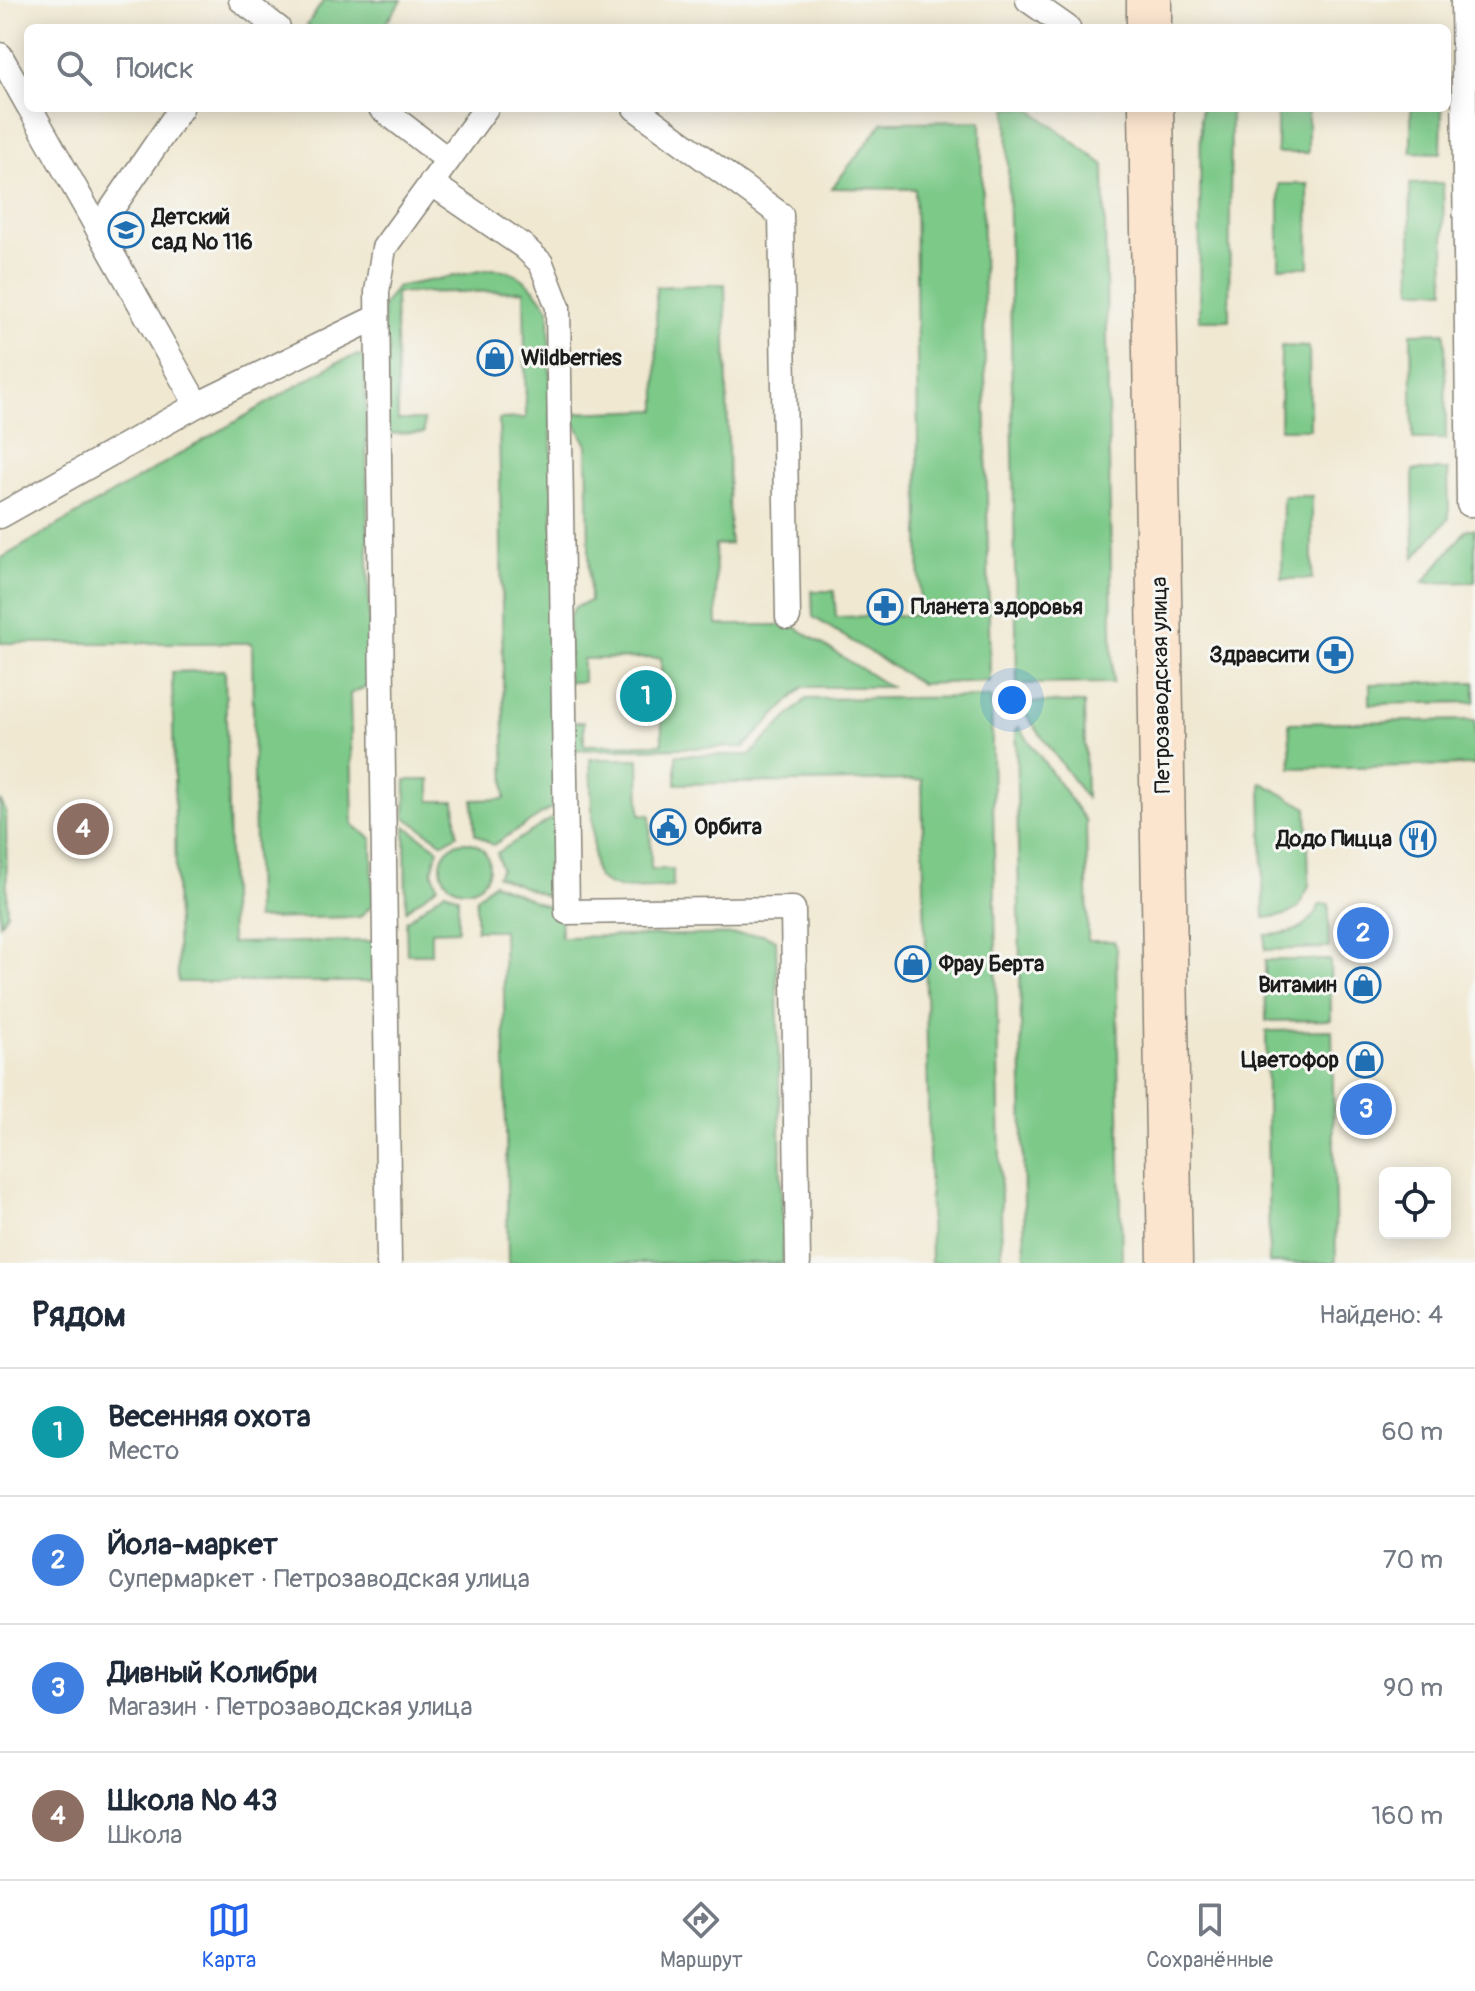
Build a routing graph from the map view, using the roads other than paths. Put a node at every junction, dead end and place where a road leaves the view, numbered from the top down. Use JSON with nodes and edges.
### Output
{"nodes":[{"id":1,"x":1028,"y":0,"type":"edge"},
{"id":2,"x":1149,"y":0,"type":"edge"},
{"id":3,"x":1463,"y":0,"type":"edge"},
{"id":4,"x":250,"y":3,"type":"edge"},
{"id":5,"x":240,"y":24,"type":"edge"},
{"id":6,"x":274,"y":24,"type":"edge"},
{"id":7,"x":1062,"y":24,"type":"edge"},
{"id":8,"x":1149,"y":24,"type":"edge"},
{"id":9,"x":1455,"y":34,"type":"edge"},
{"id":10,"x":0,"y":55,"type":"edge"},
{"id":11,"x":24,"y":97,"type":"edge"},
{"id":12,"x":32,"y":112,"type":"edge"},
{"id":13,"x":178,"y":112,"type":"edge"},
{"id":14,"x":386,"y":112,"type":"edge"},
{"id":15,"x":483,"y":112,"type":"edge"},
{"id":16,"x":640,"y":112,"type":"edge"},
{"id":17,"x":1151,"y":112,"type":"edge"},
{"id":18,"x":448,"y":160,"type":"junction"},
{"id":19,"x":431,"y":183,"type":"junction"},
{"id":20,"x":98,"y":229,"type":"junction"},
{"id":21,"x":375,"y":318,"type":"junction"},
{"id":22,"x":197,"y":405,"type":"junction"},
{"id":23,"x":1475,"y":504,"type":"edge"},
{"id":24,"x":0,"y":516,"type":"edge"},
{"id":25,"x":788,"y":617,"type":"dead end"},
{"id":26,"x":389,"y":1263,"type":"edge"},
{"id":27,"x":798,"y":1263,"type":"edge"},
{"id":28,"x":1170,"y":1263,"type":"edge"}],
"edges":[{"from":1,"to":7,"type":"lane"},
{"from":2,"to":8,"type":"street"},
{"from":3,"to":9,"type":"lane"},
{"from":4,"to":5,"type":"lane"},
{"from":4,"to":6,"type":"lane"},
{"from":9,"to":23,"type":"lane"},
{"from":10,"to":11,"type":"lane"},
{"from":12,"to":20,"type":"lane"},
{"from":13,"to":20,"type":"lane"},
{"from":14,"to":18,"type":"lane"},
{"from":15,"to":18,"type":"lane"},
{"from":16,"to":25,"type":"lane"},
{"from":17,"to":28,"type":"street","name":"Петрозаводская улица"},
{"from":18,"to":19,"type":"lane"},
{"from":19,"to":21,"type":"lane"},
{"from":19,"to":27,"type":"lane"},
{"from":20,"to":22,"type":"lane"},
{"from":21,"to":22,"type":"lane"},
{"from":21,"to":26,"type":"lane"},
{"from":22,"to":24,"type":"lane"}]}
